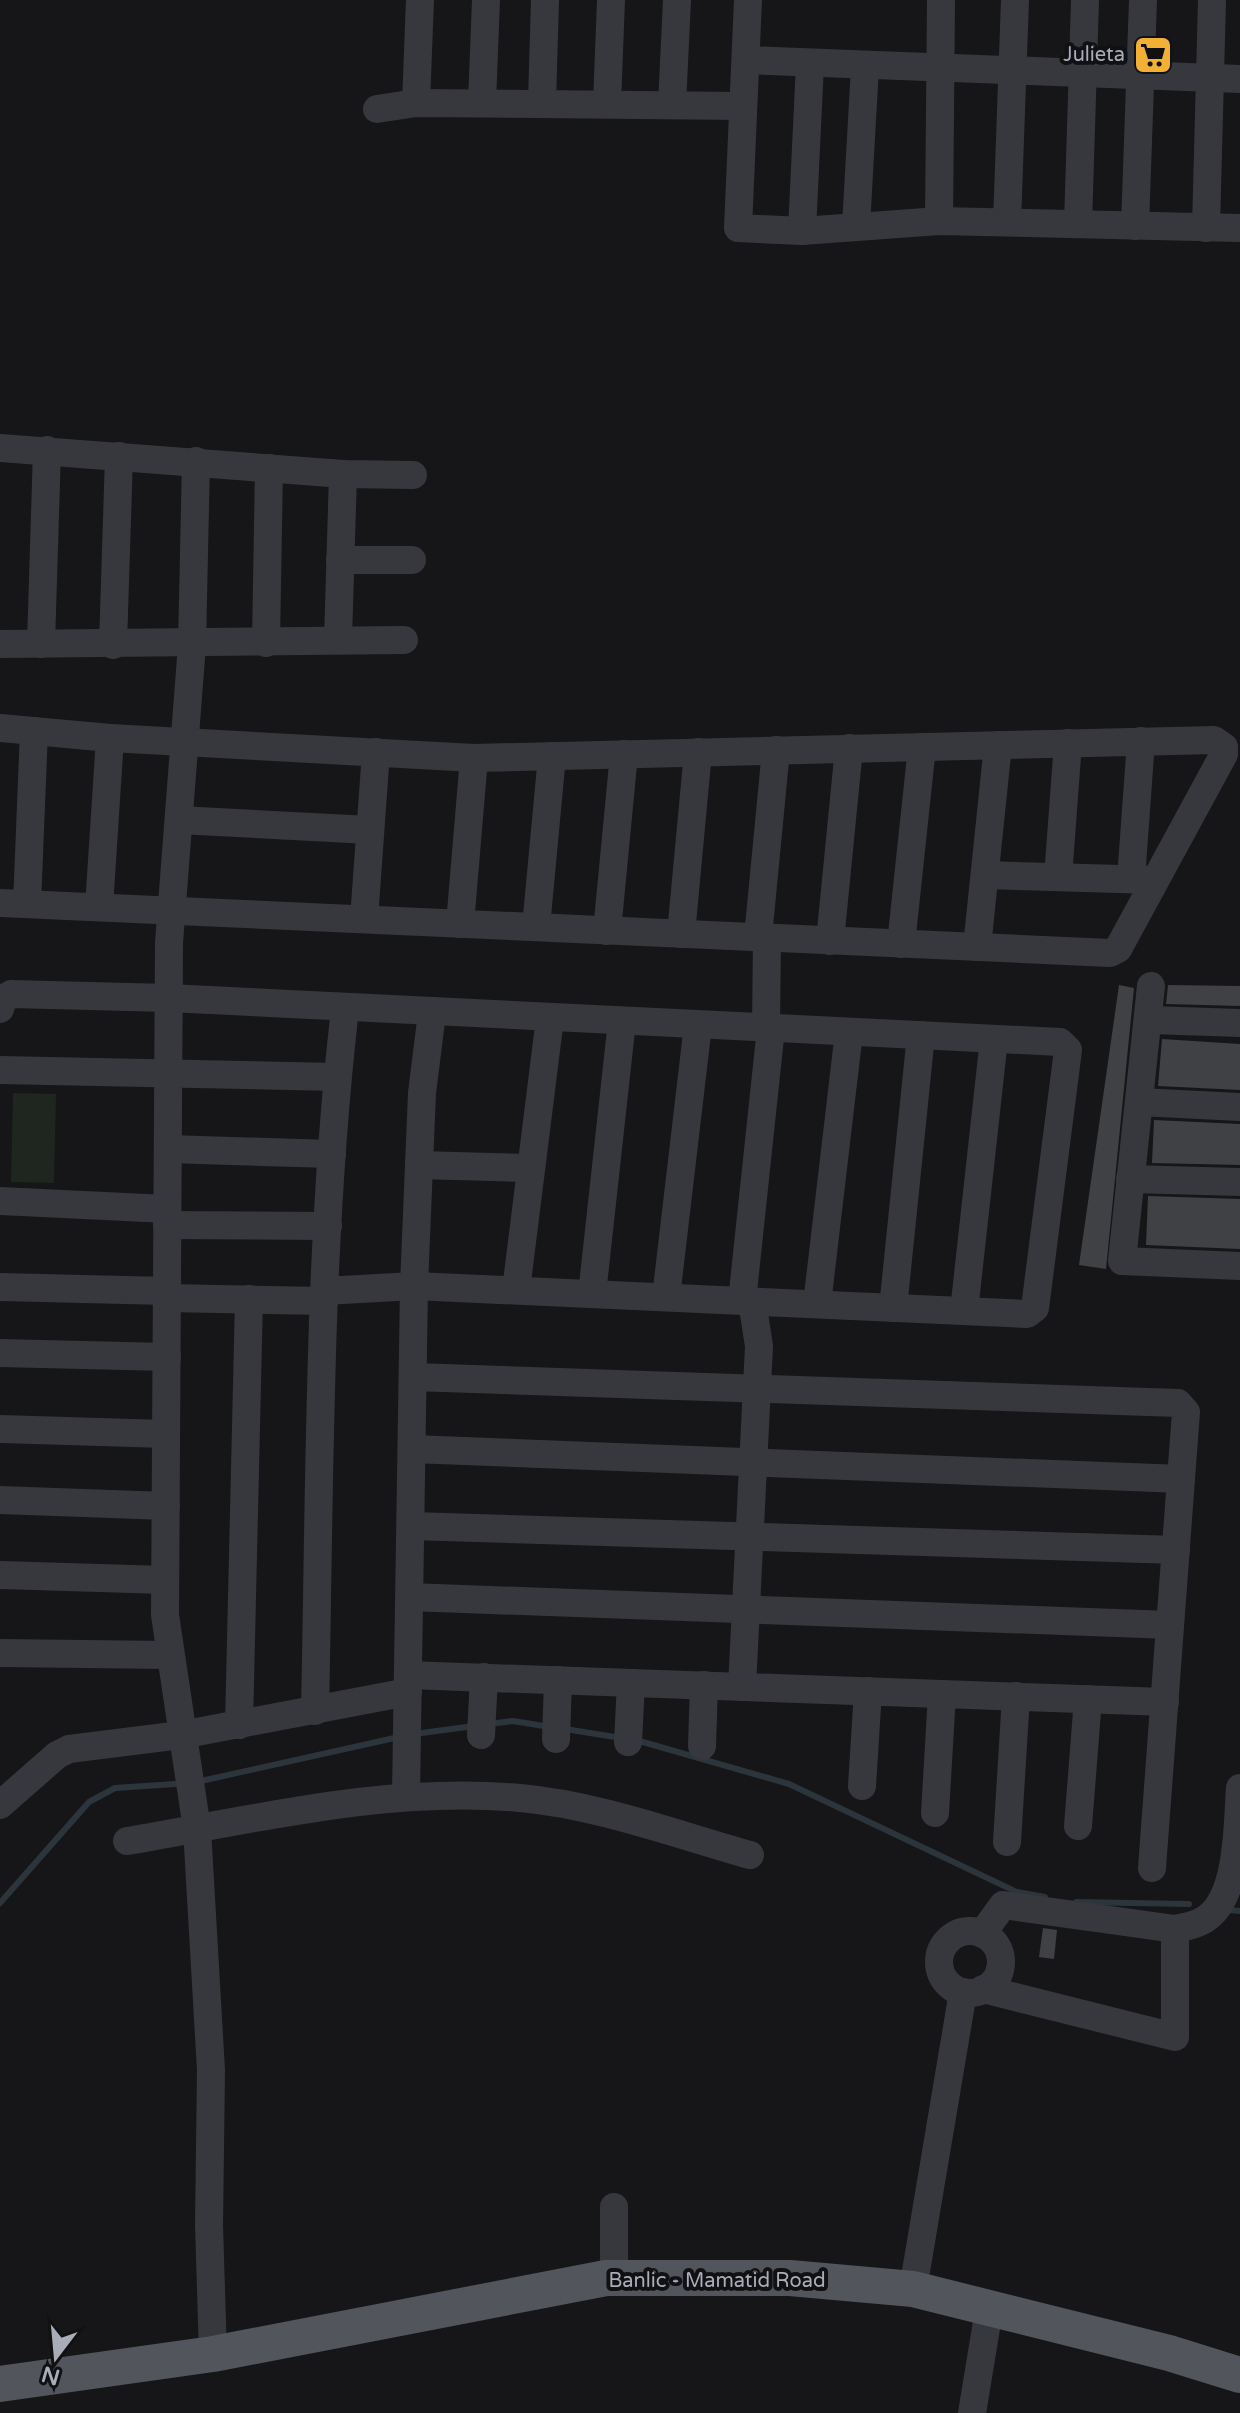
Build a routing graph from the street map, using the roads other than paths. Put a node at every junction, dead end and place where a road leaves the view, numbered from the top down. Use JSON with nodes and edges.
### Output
{"nodes":[{"id":1,"x":420,"y":0,"type":"edge"},
{"id":2,"x":486,"y":0,"type":"edge"},
{"id":3,"x":545,"y":0,"type":"edge"},
{"id":4,"x":611,"y":0,"type":"edge"},
{"id":5,"x":677,"y":0,"type":"edge"},
{"id":6,"x":748,"y":0,"type":"edge"},
{"id":7,"x":941,"y":0,"type":"edge"},
{"id":8,"x":1015,"y":0,"type":"edge"},
{"id":9,"x":1085,"y":0,"type":"edge"},
{"id":10,"x":1143,"y":0,"type":"edge"},
{"id":11,"x":1212,"y":0,"type":"edge"},
{"id":12,"x":746,"y":60,"type":"junction"},
{"id":13,"x":810,"y":64,"type":"junction"},
{"id":14,"x":865,"y":67,"type":"junction"},
{"id":15,"x":940,"y":68,"type":"junction"},
{"id":16,"x":1013,"y":70,"type":"junction"},
{"id":17,"x":1083,"y":73,"type":"junction"},
{"id":18,"x":1142,"y":74,"type":"junction"},
{"id":19,"x":1210,"y":77,"type":"junction"},
{"id":20,"x":1240,"y":79,"type":"edge"},
{"id":21,"x":542,"y":102,"type":"junction"},
{"id":22,"x":416,"y":103,"type":"junction"},
{"id":23,"x":482,"y":103,"type":"junction"},
{"id":24,"x":607,"y":104,"type":"junction"},
{"id":25,"x":672,"y":105,"type":"junction"},
{"id":26,"x":743,"y":106,"type":"junction"},
{"id":27,"x":377,"y":109,"type":"dead end"},
{"id":28,"x":939,"y":221,"type":"junction"},
{"id":29,"x":1007,"y":222,"type":"junction"},
{"id":30,"x":1078,"y":224,"type":"junction"},
{"id":31,"x":856,"y":226,"type":"junction"},
{"id":32,"x":1135,"y":226,"type":"junction"},
{"id":33,"x":1206,"y":228,"type":"junction"},
{"id":34,"x":1240,"y":228,"type":"edge"},
{"id":35,"x":802,"y":231,"type":"junction"},
{"id":36,"x":0,"y":448,"type":"edge"},
{"id":37,"x":47,"y":450,"type":"junction"},
{"id":38,"x":119,"y":456,"type":"junction"},
{"id":39,"x":196,"y":461,"type":"junction"},
{"id":40,"x":269,"y":468,"type":"junction"},
{"id":41,"x":343,"y":474,"type":"junction"},
{"id":42,"x":413,"y":475,"type":"dead end"},
{"id":43,"x":340,"y":560,"type":"junction"},
{"id":44,"x":412,"y":560,"type":"dead end"},
{"id":45,"x":338,"y":640,"type":"junction"},
{"id":46,"x":404,"y":640,"type":"dead end"},
{"id":47,"x":266,"y":643,"type":"junction"},
{"id":48,"x":0,"y":644,"type":"edge"},
{"id":49,"x":41,"y":644,"type":"junction"},
{"id":50,"x":113,"y":645,"type":"junction"},
{"id":51,"x":192,"y":645,"type":"junction"},
{"id":52,"x":0,"y":728,"type":"edge"},
{"id":53,"x":34,"y":731,"type":"junction"},
{"id":54,"x":110,"y":738,"type":"junction"},
{"id":55,"x":186,"y":740,"type":"junction"},
{"id":56,"x":1141,"y":741,"type":"junction"},
{"id":57,"x":1068,"y":743,"type":"junction"},
{"id":58,"x":998,"y":745,"type":"junction"},
{"id":59,"x":922,"y":747,"type":"junction"},
{"id":60,"x":849,"y":748,"type":"junction"},
{"id":61,"x":776,"y":750,"type":"junction"},
{"id":62,"x":376,"y":752,"type":"junction"},
{"id":63,"x":698,"y":752,"type":"junction"},
{"id":64,"x":624,"y":754,"type":"junction"},
{"id":65,"x":552,"y":756,"type":"junction"},
{"id":66,"x":474,"y":758,"type":"junction"},
{"id":67,"x":179,"y":820,"type":"junction"},
{"id":68,"x":370,"y":830,"type":"junction"},
{"id":69,"x":985,"y":875,"type":"junction"},
{"id":70,"x":1058,"y":877,"type":"junction"},
{"id":71,"x":1143,"y":880,"type":"junction"},
{"id":72,"x":14,"y":903,"type":"edge"},
{"id":73,"x":99,"y":907,"type":"junction"},
{"id":74,"x":171,"y":911,"type":"junction"},
{"id":75,"x":364,"y":919,"type":"junction"},
{"id":76,"x":460,"y":924,"type":"junction"},
{"id":77,"x":536,"y":927,"type":"junction"},
{"id":78,"x":607,"y":931,"type":"junction"},
{"id":79,"x":681,"y":934,"type":"junction"},
{"id":80,"x":763,"y":938,"type":"junction"},
{"id":81,"x":830,"y":941,"type":"junction"},
{"id":82,"x":901,"y":944,"type":"junction"},
{"id":83,"x":977,"y":947,"type":"junction"},
{"id":84,"x":1151,"y":986,"type":"dead end"},
{"id":85,"x":169,"y":998,"type":"junction"},
{"id":86,"x":0,"y":1009,"type":"edge"},
{"id":87,"x":345,"y":1009,"type":"junction"},
{"id":88,"x":432,"y":1013,"type":"junction"},
{"id":89,"x":550,"y":1018,"type":"junction"},
{"id":90,"x":1150,"y":1020,"type":"junction"},
{"id":91,"x":622,"y":1021,"type":"junction"},
{"id":92,"x":1240,"y":1023,"type":"edge"},
{"id":93,"x":698,"y":1025,"type":"junction"},
{"id":94,"x":768,"y":1028,"type":"junction"},
{"id":95,"x":849,"y":1032,"type":"junction"},
{"id":96,"x":921,"y":1035,"type":"junction"},
{"id":97,"x":994,"y":1039,"type":"junction"},
{"id":98,"x":0,"y":1070,"type":"edge"},
{"id":99,"x":168,"y":1071,"type":"junction"},
{"id":100,"x":337,"y":1077,"type":"junction"},
{"id":101,"x":1139,"y":1102,"type":"junction"},
{"id":102,"x":1240,"y":1107,"type":"edge"},
{"id":103,"x":168,"y":1149,"type":"junction"},
{"id":104,"x":332,"y":1154,"type":"junction"},
{"id":105,"x":419,"y":1165,"type":"junction"},
{"id":106,"x":531,"y":1168,"type":"junction"},
{"id":107,"x":1130,"y":1179,"type":"junction"},
{"id":108,"x":1240,"y":1182,"type":"edge"},
{"id":109,"x":0,"y":1201,"type":"edge"},
{"id":110,"x":167,"y":1217,"type":"junction"},
{"id":111,"x":328,"y":1226,"type":"junction"},
{"id":112,"x":1240,"y":1266,"type":"edge"},
{"id":113,"x":414,"y":1286,"type":"junction"},
{"id":114,"x":0,"y":1287,"type":"edge"},
{"id":115,"x":516,"y":1290,"type":"junction"},
{"id":116,"x":167,"y":1294,"type":"junction"},
{"id":117,"x":592,"y":1294,"type":"junction"},
{"id":118,"x":324,"y":1296,"type":"junction"},
{"id":119,"x":666,"y":1297,"type":"junction"},
{"id":120,"x":249,"y":1299,"type":"junction"},
{"id":121,"x":747,"y":1301,"type":"junction"},
{"id":122,"x":817,"y":1304,"type":"junction"},
{"id":123,"x":893,"y":1308,"type":"junction"},
{"id":124,"x":964,"y":1311,"type":"junction"},
{"id":125,"x":0,"y":1353,"type":"edge"},
{"id":126,"x":167,"y":1357,"type":"junction"},
{"id":127,"x":413,"y":1377,"type":"junction"},
{"id":128,"x":757,"y":1389,"type":"junction"},
{"id":129,"x":0,"y":1429,"type":"edge"},
{"id":130,"x":166,"y":1434,"type":"junction"},
{"id":131,"x":412,"y":1449,"type":"junction"},
{"id":132,"x":753,"y":1462,"type":"junction"},
{"id":133,"x":1181,"y":1479,"type":"junction"},
{"id":134,"x":0,"y":1500,"type":"edge"},
{"id":135,"x":166,"y":1506,"type":"junction"},
{"id":136,"x":411,"y":1526,"type":"junction"},
{"id":137,"x":750,"y":1537,"type":"junction"},
{"id":138,"x":1176,"y":1550,"type":"junction"},
{"id":139,"x":0,"y":1575,"type":"edge"},
{"id":140,"x":165,"y":1580,"type":"junction"},
{"id":141,"x":410,"y":1597,"type":"junction"},
{"id":142,"x":746,"y":1609,"type":"junction"},
{"id":143,"x":1170,"y":1625,"type":"junction"},
{"id":144,"x":0,"y":1653,"type":"edge"},
{"id":145,"x":168,"y":1655,"type":"junction"},
{"id":146,"x":484,"y":1677,"type":"junction"},
{"id":147,"x":558,"y":1680,"type":"junction"},
{"id":148,"x":408,"y":1683,"type":"junction"},
{"id":149,"x":631,"y":1683,"type":"junction"},
{"id":150,"x":704,"y":1685,"type":"junction"},
{"id":151,"x":742,"y":1687,"type":"junction"},
{"id":152,"x":868,"y":1691,"type":"junction"},
{"id":153,"x":942,"y":1694,"type":"junction"},
{"id":154,"x":1016,"y":1696,"type":"junction"},
{"id":155,"x":1088,"y":1699,"type":"junction"},
{"id":156,"x":1165,"y":1702,"type":"junction"},
{"id":157,"x":315,"y":1711,"type":"junction"},
{"id":158,"x":239,"y":1725,"type":"junction"},
{"id":159,"x":181,"y":1735,"type":"junction"},
{"id":160,"x":481,"y":1735,"type":"dead end"},
{"id":161,"x":556,"y":1739,"type":"dead end"},
{"id":162,"x":628,"y":1742,"type":"dead end"},
{"id":163,"x":702,"y":1746,"type":"dead end"},
{"id":164,"x":862,"y":1786,"type":"dead end"},
{"id":165,"x":1240,"y":1788,"type":"edge"},
{"id":166,"x":406,"y":1795,"type":"junction"},
{"id":167,"x":0,"y":1805,"type":"edge"},
{"id":168,"x":935,"y":1813,"type":"dead end"},
{"id":169,"x":1078,"y":1826,"type":"dead end"},
{"id":170,"x":197,"y":1829,"type":"junction"},
{"id":171,"x":127,"y":1841,"type":"dead end"},
{"id":172,"x":1007,"y":1842,"type":"dead end"},
{"id":173,"x":750,"y":1855,"type":"dead end"},
{"id":174,"x":1237,"y":1864,"type":"edge"},
{"id":175,"x":1152,"y":1868,"type":"dead end"},
{"id":176,"x":1175,"y":1929,"type":"junction"},
{"id":177,"x":982,"y":1934,"type":"junction"},
{"id":178,"x":973,"y":1991,"type":"junction"},
{"id":179,"x":614,"y":2207,"type":"dead end"},
{"id":180,"x":614,"y":2278,"type":"junction"},
{"id":181,"x":913,"y":2289,"type":"junction"},
{"id":182,"x":989,"y":2310,"type":"junction"},
{"id":183,"x":213,"y":2354,"type":"junction"},
{"id":184,"x":1240,"y":2375,"type":"edge"},
{"id":185,"x":0,"y":2384,"type":"edge"},
{"id":186,"x":972,"y":2413,"type":"edge"}],
"edges":[{"from":1,"to":22,"type":"street"},
{"from":2,"to":23,"type":"street"},
{"from":3,"to":21,"type":"street"},
{"from":4,"to":24,"type":"street"},
{"from":5,"to":25,"type":"street"},
{"from":6,"to":12,"type":"street"},
{"from":7,"to":15,"type":"street"},
{"from":8,"to":16,"type":"street"},
{"from":9,"to":17,"type":"street"},
{"from":10,"to":18,"type":"street"},
{"from":11,"to":19,"type":"street"},
{"from":12,"to":13,"type":"street"},
{"from":12,"to":26,"type":"street"},
{"from":13,"to":14,"type":"street"},
{"from":13,"to":35,"type":"street"},
{"from":14,"to":15,"type":"street"},
{"from":14,"to":31,"type":"street"},
{"from":15,"to":16,"type":"street"},
{"from":15,"to":28,"type":"street"},
{"from":16,"to":17,"type":"street"},
{"from":16,"to":29,"type":"street"},
{"from":17,"to":18,"type":"street"},
{"from":17,"to":30,"type":"street"},
{"from":18,"to":19,"type":"street"},
{"from":18,"to":32,"type":"street"},
{"from":19,"to":20,"type":"street"},
{"from":19,"to":33,"type":"street"},
{"from":21,"to":23,"type":"street"},
{"from":21,"to":24,"type":"street"},
{"from":22,"to":23,"type":"street"},
{"from":22,"to":27,"type":"street"},
{"from":24,"to":25,"type":"street"},
{"from":25,"to":26,"type":"street"},
{"from":26,"to":35,"type":"street"},
{"from":28,"to":29,"type":"street"},
{"from":28,"to":31,"type":"street"},
{"from":29,"to":30,"type":"street"},
{"from":30,"to":32,"type":"street"},
{"from":31,"to":35,"type":"street"},
{"from":32,"to":33,"type":"street"},
{"from":33,"to":34,"type":"street"},
{"from":36,"to":37,"type":"street"},
{"from":37,"to":38,"type":"street"},
{"from":37,"to":49,"type":"street"},
{"from":38,"to":39,"type":"street"},
{"from":38,"to":50,"type":"street"},
{"from":39,"to":40,"type":"street"},
{"from":39,"to":51,"type":"street"},
{"from":40,"to":41,"type":"street"},
{"from":40,"to":47,"type":"street"},
{"from":41,"to":42,"type":"street"},
{"from":41,"to":43,"type":"street"},
{"from":43,"to":44,"type":"street"},
{"from":43,"to":45,"type":"street"},
{"from":45,"to":46,"type":"street"},
{"from":45,"to":47,"type":"street"},
{"from":47,"to":51,"type":"street"},
{"from":48,"to":49,"type":"street"},
{"from":49,"to":50,"type":"street"},
{"from":50,"to":51,"type":"street"},
{"from":51,"to":55,"type":"street"},
{"from":52,"to":53,"type":"street"},
{"from":53,"to":54,"type":"street"},
{"from":53,"to":72,"type":"street"},
{"from":54,"to":55,"type":"street"},
{"from":54,"to":73,"type":"street"},
{"from":55,"to":62,"type":"street"},
{"from":55,"to":67,"type":"street"},
{"from":56,"to":57,"type":"street"},
{"from":56,"to":71,"type":"street"},
{"from":56,"to":71,"type":"street"},
{"from":57,"to":58,"type":"street"},
{"from":57,"to":70,"type":"street"},
{"from":58,"to":59,"type":"street"},
{"from":58,"to":69,"type":"street"},
{"from":59,"to":60,"type":"street"},
{"from":59,"to":82,"type":"street"},
{"from":60,"to":61,"type":"street"},
{"from":60,"to":81,"type":"street"},
{"from":61,"to":63,"type":"street"},
{"from":61,"to":80,"type":"street"},
{"from":62,"to":66,"type":"street"},
{"from":62,"to":68,"type":"street"},
{"from":63,"to":64,"type":"street"},
{"from":63,"to":79,"type":"street"},
{"from":64,"to":65,"type":"street"},
{"from":64,"to":78,"type":"street"},
{"from":65,"to":66,"type":"street"},
{"from":65,"to":77,"type":"street"},
{"from":66,"to":76,"type":"street"},
{"from":67,"to":68,"type":"street"},
{"from":67,"to":74,"type":"street"},
{"from":68,"to":75,"type":"street"},
{"from":69,"to":70,"type":"street"},
{"from":69,"to":83,"type":"street"},
{"from":70,"to":71,"type":"street"},
{"from":71,"to":83,"type":"street"},
{"from":72,"to":73,"type":"street"},
{"from":73,"to":74,"type":"street"},
{"from":74,"to":75,"type":"street"},
{"from":74,"to":85,"type":"street"},
{"from":75,"to":76,"type":"street"},
{"from":76,"to":77,"type":"street"},
{"from":77,"to":78,"type":"street"},
{"from":78,"to":79,"type":"street"},
{"from":79,"to":80,"type":"street"},
{"from":80,"to":81,"type":"street"},
{"from":80,"to":94,"type":"street"},
{"from":81,"to":82,"type":"street"},
{"from":82,"to":83,"type":"street"},
{"from":84,"to":90,"type":"street"},
{"from":85,"to":86,"type":"street"},
{"from":85,"to":87,"type":"street"},
{"from":85,"to":99,"type":"street"},
{"from":87,"to":88,"type":"street"},
{"from":87,"to":100,"type":"street"},
{"from":88,"to":89,"type":"street"},
{"from":88,"to":105,"type":"street"},
{"from":89,"to":91,"type":"street"},
{"from":89,"to":106,"type":"street"},
{"from":90,"to":92,"type":"street"},
{"from":90,"to":101,"type":"street"},
{"from":91,"to":93,"type":"street"},
{"from":91,"to":117,"type":"street"},
{"from":93,"to":94,"type":"street"},
{"from":93,"to":119,"type":"street"},
{"from":94,"to":95,"type":"street"},
{"from":94,"to":121,"type":"street"},
{"from":95,"to":96,"type":"street"},
{"from":95,"to":122,"type":"street"},
{"from":96,"to":97,"type":"street"},
{"from":96,"to":123,"type":"street"},
{"from":97,"to":124,"type":"street"},
{"from":97,"to":124,"type":"street"},
{"from":98,"to":99,"type":"street"},
{"from":99,"to":100,"type":"street"},
{"from":99,"to":103,"type":"street"},
{"from":100,"to":104,"type":"street"},
{"from":101,"to":102,"type":"street"},
{"from":101,"to":107,"type":"street"},
{"from":103,"to":104,"type":"street"},
{"from":103,"to":110,"type":"street"},
{"from":104,"to":111,"type":"street"},
{"from":105,"to":106,"type":"street"},
{"from":105,"to":113,"type":"street"},
{"from":106,"to":115,"type":"street"},
{"from":107,"to":108,"type":"street"},
{"from":107,"to":112,"type":"street"},
{"from":109,"to":110,"type":"street"},
{"from":110,"to":111,"type":"street"},
{"from":110,"to":116,"type":"street"},
{"from":111,"to":118,"type":"street"},
{"from":113,"to":115,"type":"street"},
{"from":113,"to":118,"type":"street"},
{"from":113,"to":127,"type":"street"},
{"from":114,"to":116,"type":"street"},
{"from":115,"to":117,"type":"street"},
{"from":116,"to":120,"type":"street"},
{"from":116,"to":126,"type":"street"},
{"from":117,"to":119,"type":"street"},
{"from":118,"to":120,"type":"street"},
{"from":118,"to":157,"type":"street"},
{"from":119,"to":121,"type":"street"},
{"from":120,"to":158,"type":"street"},
{"from":121,"to":122,"type":"street"},
{"from":121,"to":128,"type":"street"},
{"from":122,"to":123,"type":"street"},
{"from":123,"to":124,"type":"street"},
{"from":125,"to":126,"type":"street"},
{"from":126,"to":130,"type":"street"},
{"from":127,"to":128,"type":"street"},
{"from":127,"to":131,"type":"street"},
{"from":128,"to":132,"type":"street"},
{"from":128,"to":133,"type":"street"},
{"from":129,"to":130,"type":"street"},
{"from":130,"to":135,"type":"street"},
{"from":131,"to":132,"type":"street"},
{"from":131,"to":136,"type":"street"},
{"from":132,"to":133,"type":"street"},
{"from":132,"to":137,"type":"street"},
{"from":133,"to":138,"type":"street"},
{"from":134,"to":135,"type":"street"},
{"from":135,"to":140,"type":"street"},
{"from":136,"to":137,"type":"street"},
{"from":136,"to":141,"type":"street"},
{"from":137,"to":138,"type":"street"},
{"from":137,"to":142,"type":"street"},
{"from":138,"to":143,"type":"street"},
{"from":139,"to":140,"type":"street"},
{"from":140,"to":145,"type":"street"},
{"from":141,"to":142,"type":"street"},
{"from":141,"to":148,"type":"street"},
{"from":142,"to":143,"type":"street"},
{"from":142,"to":151,"type":"street"},
{"from":143,"to":156,"type":"street"},
{"from":144,"to":145,"type":"street"},
{"from":145,"to":159,"type":"street"},
{"from":146,"to":147,"type":"street"},
{"from":146,"to":148,"type":"street"},
{"from":146,"to":160,"type":"street"},
{"from":147,"to":149,"type":"street"},
{"from":147,"to":161,"type":"street"},
{"from":148,"to":157,"type":"street"},
{"from":148,"to":166,"type":"street"},
{"from":149,"to":150,"type":"street"},
{"from":149,"to":162,"type":"street"},
{"from":150,"to":151,"type":"street"},
{"from":150,"to":163,"type":"street"},
{"from":151,"to":152,"type":"street"},
{"from":152,"to":153,"type":"street"},
{"from":152,"to":164,"type":"street"},
{"from":153,"to":154,"type":"street"},
{"from":153,"to":168,"type":"street"},
{"from":154,"to":155,"type":"street"},
{"from":154,"to":172,"type":"street"},
{"from":155,"to":156,"type":"street"},
{"from":155,"to":169,"type":"street"},
{"from":156,"to":175,"type":"street"},
{"from":157,"to":158,"type":"street"},
{"from":158,"to":159,"type":"street"},
{"from":159,"to":167,"type":"street"},
{"from":159,"to":170,"type":"street"},
{"from":165,"to":174,"type":"street"},
{"from":166,"to":170,"type":"street"},
{"from":166,"to":173,"type":"street"},
{"from":170,"to":171,"type":"street"},
{"from":170,"to":183,"type":"street"},
{"from":174,"to":176,"type":"street"},
{"from":176,"to":177,"type":"street"},
{"from":176,"to":178,"type":"street"},
{"from":177,"to":178,"type":"street"},
{"from":177,"to":178,"type":"street"},
{"from":178,"to":181,"type":"street"},
{"from":179,"to":180,"type":"street"},
{"from":180,"to":181,"type":"main road","name":"Banlic - Mamatid Road"},
{"from":180,"to":183,"type":"main road","name":"Banlic - Mamatid Road"},
{"from":181,"to":182,"type":"main road","name":"Banlic - Mamatid Road"},
{"from":182,"to":184,"type":"main road","name":"Banlic - Mamatid Road"},
{"from":182,"to":186,"type":"street"},
{"from":183,"to":185,"type":"main road","name":"Banlic - Mamatid Road"}]}
